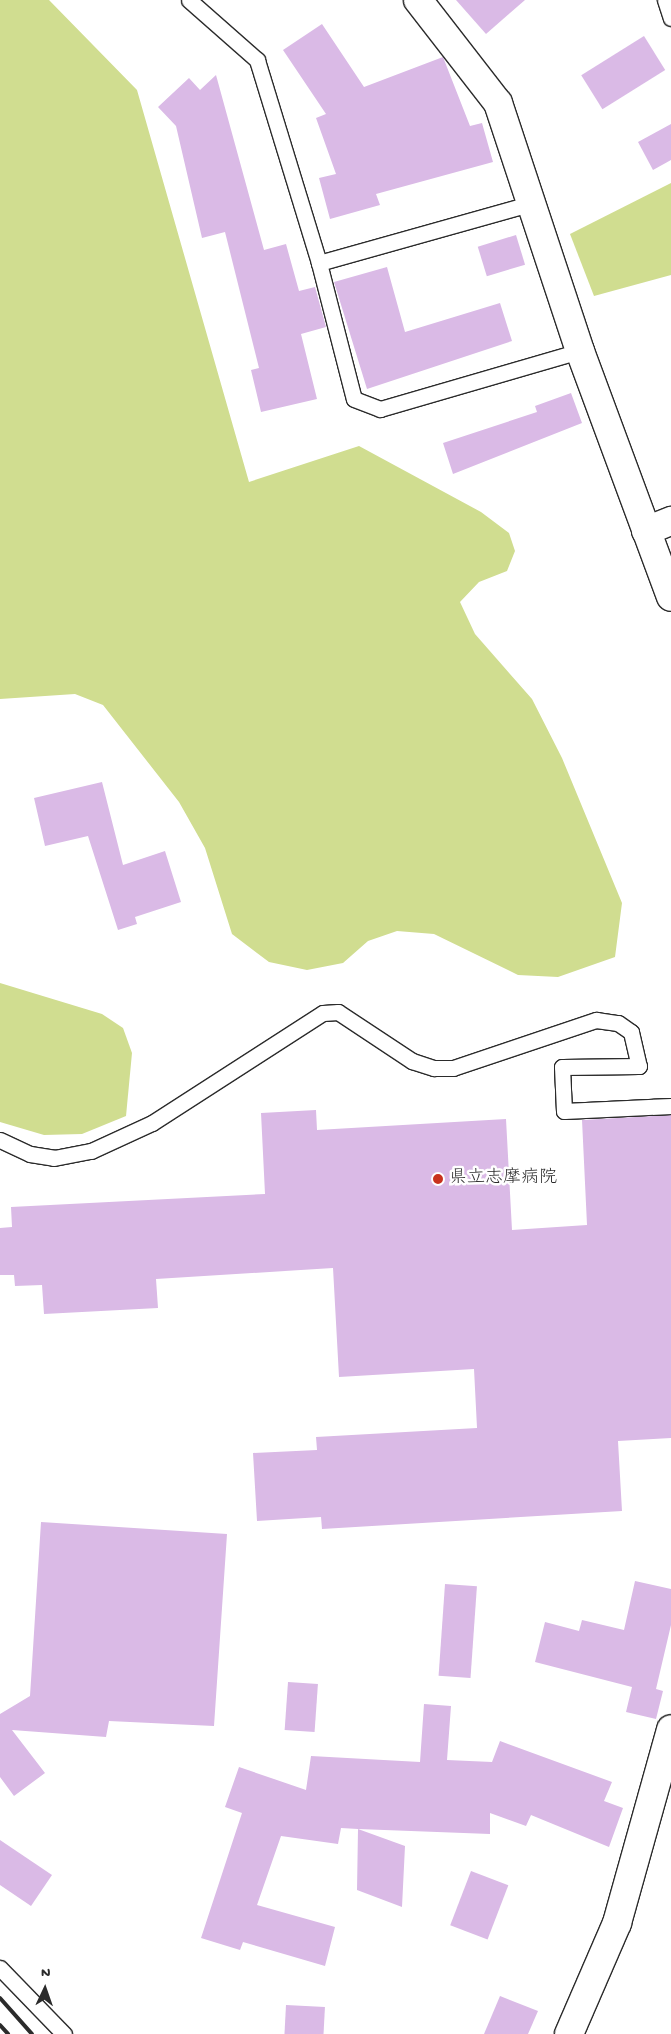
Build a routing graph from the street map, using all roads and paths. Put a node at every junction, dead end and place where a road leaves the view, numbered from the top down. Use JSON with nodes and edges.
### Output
{"nodes":[{"id":1,"x":189,"y":0,"type":"edge"},
{"id":2,"x":418,"y":0,"type":"edge"},
{"id":3,"x":665,"y":0,"type":"edge"},
{"id":4,"x":671,"y":18,"type":"edge"},
{"id":5,"x":532,"y":203,"type":"junction"},
{"id":6,"x":319,"y":263,"type":"junction"},
{"id":7,"x":580,"y":351,"type":"junction"},
{"id":8,"x":671,"y":521,"type":"edge"},
{"id":9,"x":646,"y":531,"type":"junction"},
{"id":10,"x":671,"y":597,"type":"edge"},
{"id":11,"x":671,"y":1106,"type":"edge"},
{"id":12,"x":0,"y":1140,"type":"edge"},
{"id":13,"x":671,"y":1729,"type":"edge"},
{"id":14,"x":2,"y":1966,"type":"edge"},
{"id":15,"x":64,"y":2034,"type":"edge"},
{"id":16,"x":569,"y":2034,"type":"edge"}],
"edges":[{"from":1,"to":6,"type":"lane"},
{"from":2,"to":5,"type":"street"},
{"from":3,"to":4,"type":"lane"},
{"from":5,"to":6,"type":"lane"},
{"from":5,"to":7,"type":"street"},
{"from":6,"to":7,"type":"lane"},
{"from":7,"to":9,"type":"street"},
{"from":8,"to":9,"type":"street"},
{"from":9,"to":10,"type":"street"},
{"from":11,"to":12,"type":"lane"},
{"from":13,"to":16,"type":"street"},
{"from":14,"to":15,"type":"lane"}]}
